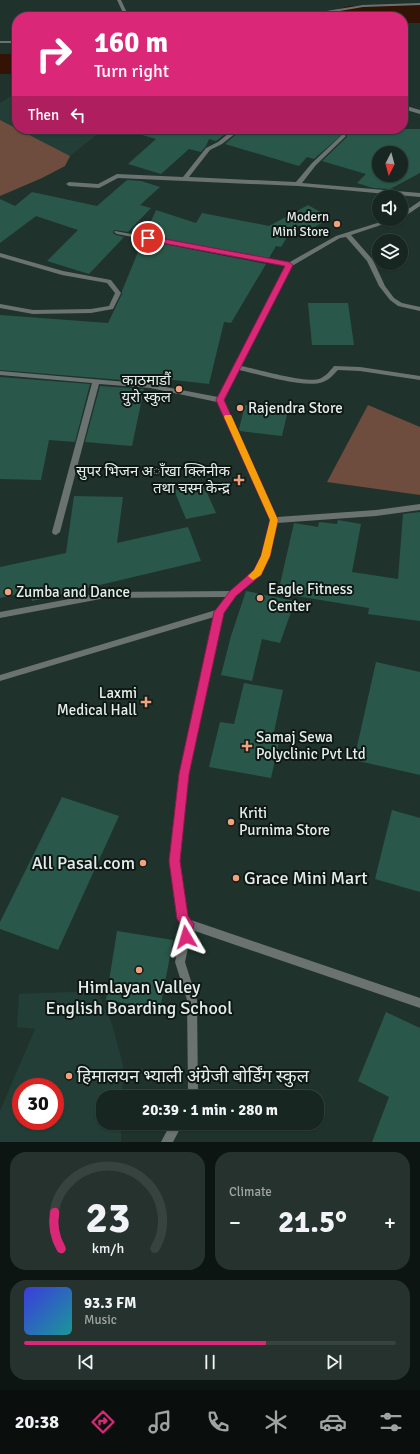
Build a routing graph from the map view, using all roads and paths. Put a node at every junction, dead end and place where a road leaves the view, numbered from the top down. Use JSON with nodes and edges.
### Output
{"nodes":[{"id":1,"x":119,"y":0,"type":"edge"},
{"id":2,"x":358,"y":0,"type":"edge"},
{"id":3,"x":420,"y":4,"type":"edge"},
{"id":4,"x":363,"y":6,"type":"junction"},
{"id":5,"x":125,"y":12,"type":"edge"},
{"id":6,"x":326,"y":12,"type":"edge"},
{"id":7,"x":0,"y":42,"type":"edge"},
{"id":8,"x":12,"y":42,"type":"edge"},
{"id":9,"x":408,"y":108,"type":"edge"},
{"id":10,"x":420,"y":112,"type":"edge"},
{"id":11,"x":231,"y":134,"type":"edge"},
{"id":12,"x":343,"y":136,"type":"dead end"},
{"id":13,"x":186,"y":179,"type":"junction"},
{"id":14,"x":69,"y":184,"type":"dead end"},
{"id":15,"x":298,"y":184,"type":"junction"},
{"id":16,"x":420,"y":195,"type":"edge"},
{"id":17,"x":420,"y":203,"type":"edge"},
{"id":18,"x":408,"y":212,"type":"edge"},
{"id":19,"x":373,"y":226,"type":"edge"},
{"id":20,"x":117,"y":232,"type":"dead end"},
{"id":21,"x":347,"y":234,"type":"junction"},
{"id":22,"x":0,"y":255,"type":"edge"},
{"id":23,"x":289,"y":265,"type":"junction"},
{"id":24,"x":0,"y":306,"type":"edge"},
{"id":25,"x":420,"y":309,"type":"edge"},
{"id":26,"x":237,"y":366,"type":"junction"},
{"id":27,"x":0,"y":373,"type":"edge"},
{"id":28,"x":420,"y":378,"type":"edge"},
{"id":29,"x":96,"y":381,"type":"junction"},
{"id":30,"x":220,"y":400,"type":"junction"},
{"id":31,"x":420,"y":507,"type":"edge"},
{"id":32,"x":274,"y":520,"type":"junction"},
{"id":33,"x":56,"y":532,"type":"dead end"},
{"id":34,"x":233,"y":594,"type":"junction"},
{"id":35,"x":219,"y":612,"type":"junction"},
{"id":36,"x":0,"y":615,"type":"edge"},
{"id":37,"x":0,"y":678,"type":"edge"},
{"id":38,"x":188,"y":924,"type":"junction"},
{"id":39,"x":420,"y":1003,"type":"edge"},
{"id":40,"x":193,"y":1090,"type":"edge"},
{"id":41,"x":173,"y":1130,"type":"edge"},
{"id":42,"x":167,"y":1142,"type":"edge"}],
"edges":[{"from":1,"to":5,"type":"street"},
{"from":2,"to":4,"type":"street"},
{"from":3,"to":4,"type":"street"},
{"from":4,"to":6,"type":"street"},
{"from":7,"to":8,"type":"street"},
{"from":9,"to":10,"type":"street"},
{"from":11,"to":13,"type":"street"},
{"from":12,"to":15,"type":"street"},
{"from":13,"to":14,"type":"street"},
{"from":13,"to":15,"type":"street"},
{"from":15,"to":16,"type":"street"},
{"from":17,"to":18,"type":"street"},
{"from":19,"to":21,"type":"street"},
{"from":20,"to":23,"type":"street"},
{"from":21,"to":23,"type":"street"},
{"from":21,"to":25,"type":"street"},
{"from":22,"to":24,"type":"street"},
{"from":23,"to":26,"type":"street"},
{"from":26,"to":28,"type":"street"},
{"from":26,"to":30,"type":"street"},
{"from":27,"to":29,"type":"street"},
{"from":29,"to":30,"type":"street"},
{"from":29,"to":33,"type":"street"},
{"from":30,"to":32,"type":"street"},
{"from":31,"to":32,"type":"street"},
{"from":32,"to":34,"type":"street"},
{"from":34,"to":35,"type":"street"},
{"from":34,"to":36,"type":"street"},
{"from":35,"to":37,"type":"street"},
{"from":35,"to":38,"type":"street"},
{"from":38,"to":39,"type":"street"},
{"from":38,"to":40,"type":"street"},
{"from":41,"to":42,"type":"street"}]}
